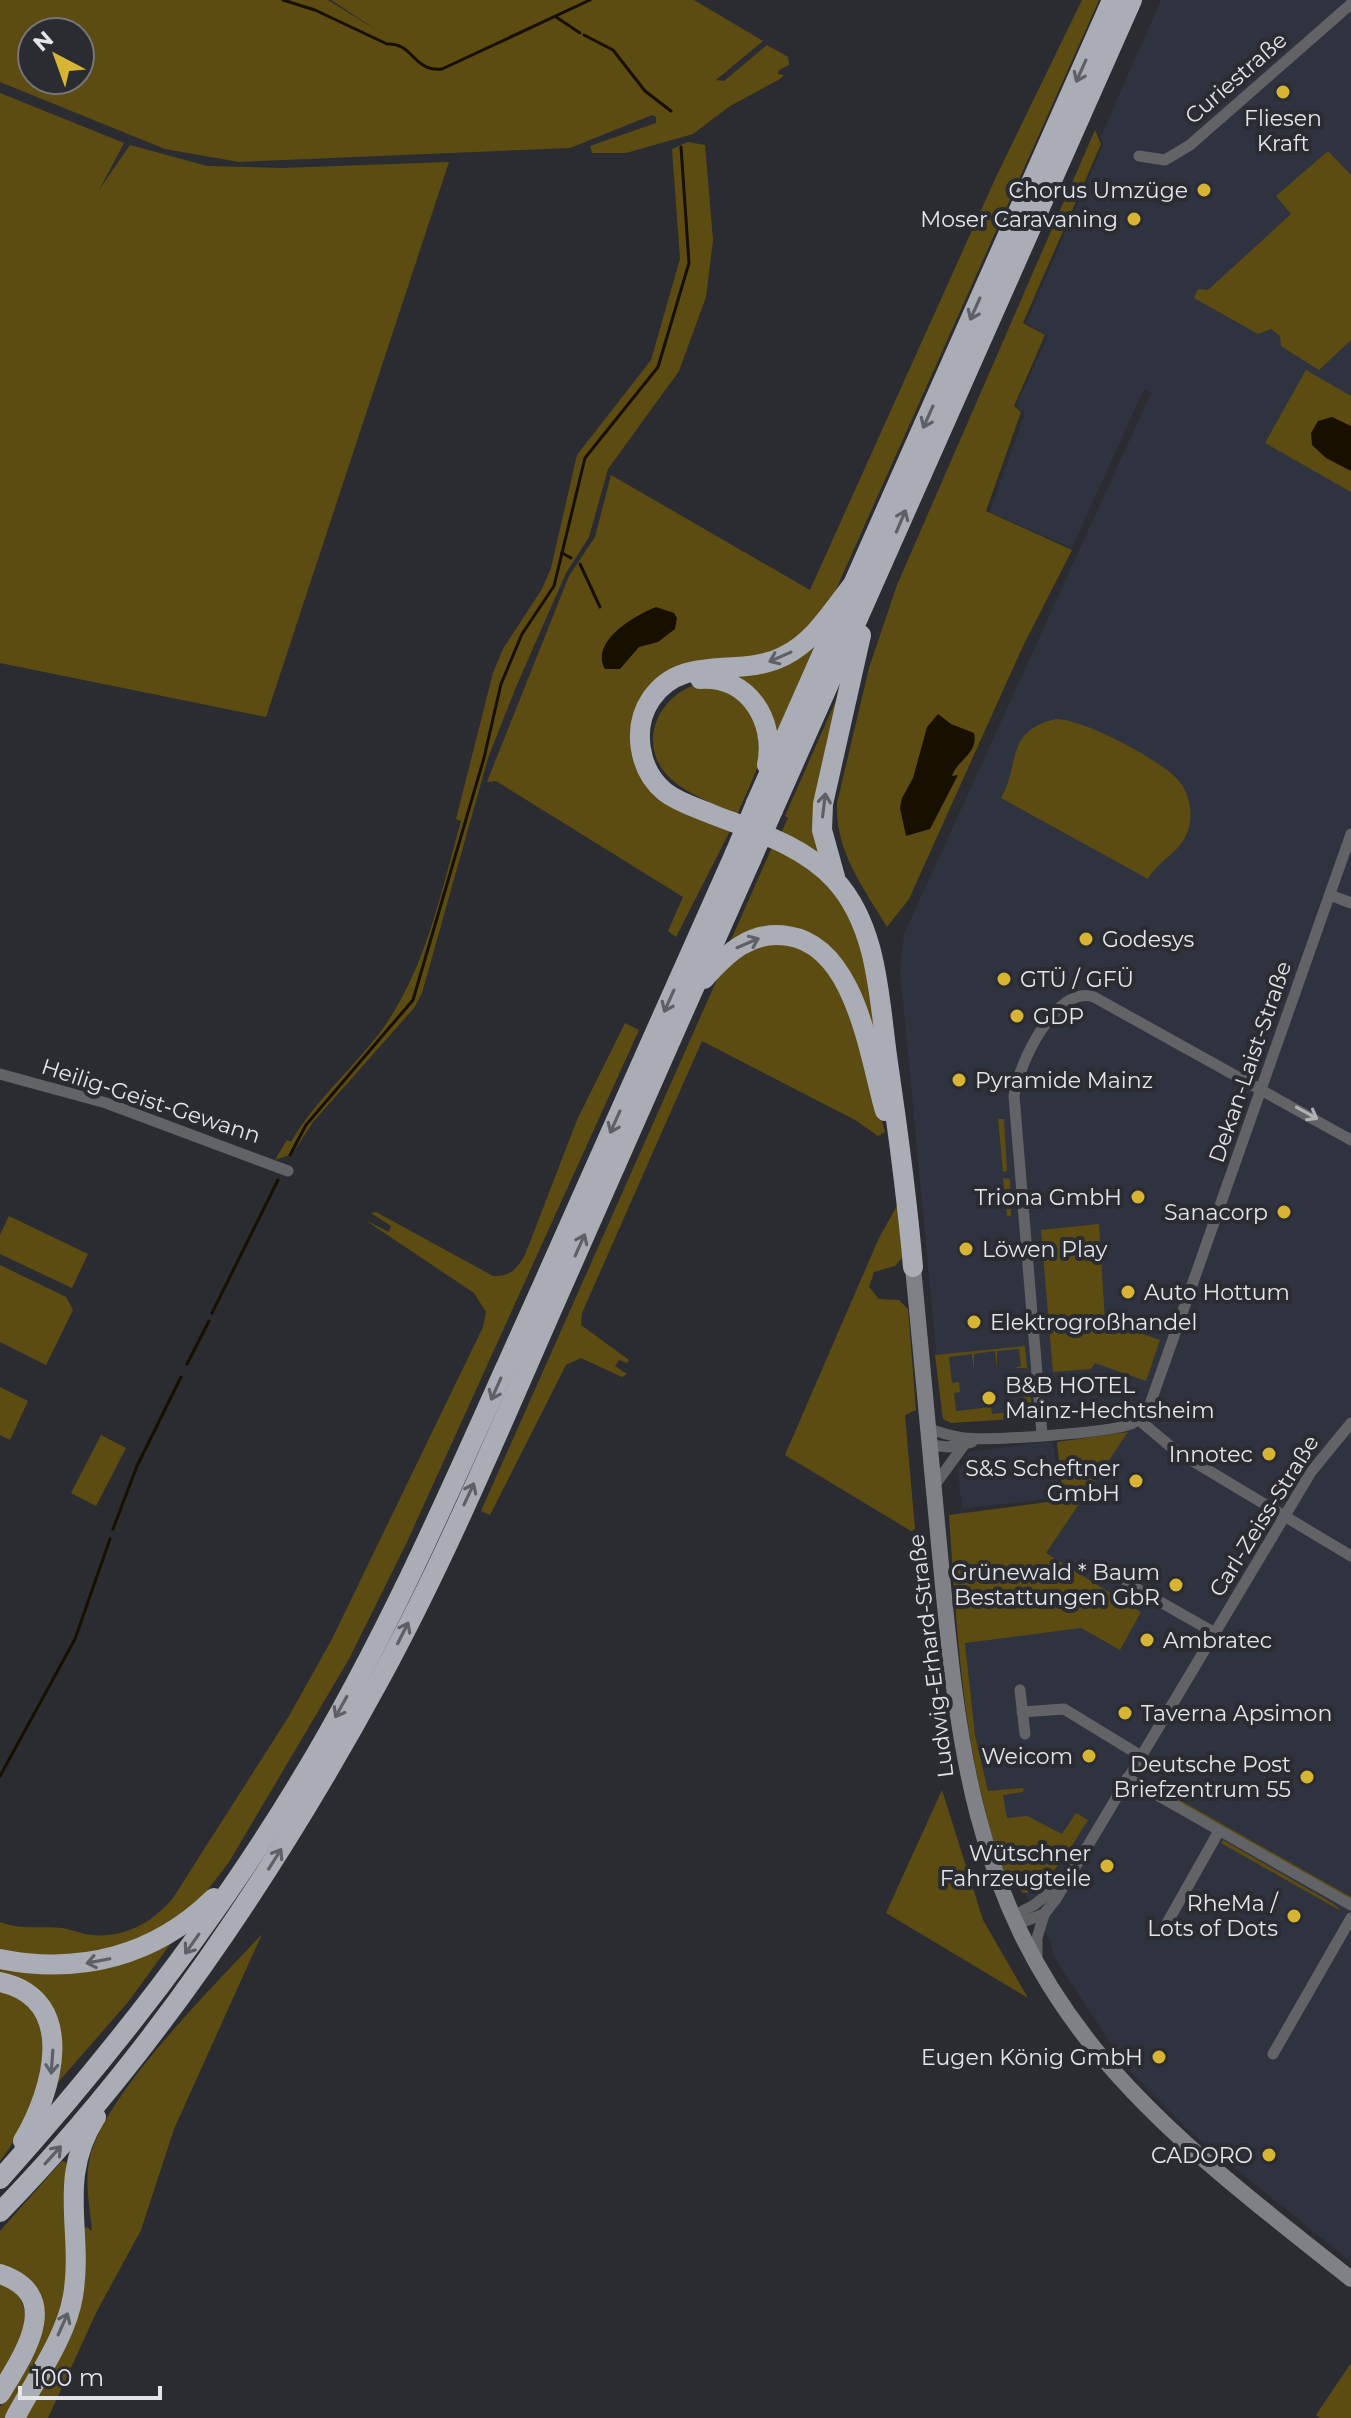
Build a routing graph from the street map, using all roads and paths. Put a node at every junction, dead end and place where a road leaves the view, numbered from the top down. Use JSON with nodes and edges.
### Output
{"nodes":[{"id":1,"x":1112,"y":0,"type":"edge"},
{"id":2,"x":1132,"y":0,"type":"edge"},
{"id":3,"x":1351,"y":4,"type":"edge"},
{"id":4,"x":1139,"y":156,"type":"dead end"},
{"id":5,"x":862,"y":588,"type":"junction"},
{"id":6,"x":765,"y":807,"type":"junction"},
{"id":7,"x":733,"y":822,"type":"junction"},
{"id":8,"x":1351,"y":834,"type":"edge"},
{"id":9,"x":743,"y":857,"type":"junction"},
{"id":10,"x":836,"y":881,"type":"junction"},
{"id":11,"x":1330,"y":895,"type":"junction"},
{"id":12,"x":1351,"y":903,"type":"edge"},
{"id":13,"x":691,"y":994,"type":"junction"},
{"id":14,"x":0,"y":1074,"type":"edge"},
{"id":15,"x":1261,"y":1088,"type":"junction"},
{"id":16,"x":1351,"y":1140,"type":"edge"},
{"id":17,"x":288,"y":1171,"type":"dead end"},
{"id":18,"x":905,"y":1179,"type":"junction"},
{"id":19,"x":913,"y":1267,"type":"joint"},
{"id":20,"x":539,"y":1317,"type":"junction"},
{"id":21,"x":1139,"y":1420,"type":"junction"},
{"id":22,"x":1351,"y":1423,"type":"edge"},
{"id":23,"x":1042,"y":1434,"type":"junction"},
{"id":24,"x":929,"y":1436,"type":"junction"},
{"id":25,"x":980,"y":1439,"type":"junction"},
{"id":26,"x":964,"y":1445,"type":"junction"},
{"id":27,"x":934,"y":1486,"type":"junction"},
{"id":28,"x":1284,"y":1517,"type":"junction"},
{"id":29,"x":1351,"y":1556,"type":"edge"},
{"id":30,"x":1127,"y":1583,"type":"dead end"},
{"id":31,"x":1215,"y":1633,"type":"junction"},
{"id":32,"x":1020,"y":1690,"type":"dead end"},
{"id":33,"x":1022,"y":1712,"type":"junction"},
{"id":34,"x":1025,"y":1734,"type":"dead end"},
{"id":35,"x":1141,"y":1756,"type":"junction"},
{"id":36,"x":1127,"y":1778,"type":"junction"},
{"id":37,"x":1219,"y":1831,"type":"junction"},
{"id":38,"x":251,"y":1857,"type":"junction"},
{"id":39,"x":1069,"y":1874,"type":"junction"},
{"id":40,"x":1351,"y":1905,"type":"edge"},
{"id":41,"x":1044,"y":1914,"type":"junction"},
{"id":42,"x":1351,"y":1918,"type":"edge"},
{"id":43,"x":1015,"y":1920,"type":"junction"},
{"id":44,"x":1162,"y":1932,"type":"dead end"},
{"id":45,"x":0,"y":1959,"type":"edge"},
{"id":46,"x":1038,"y":1965,"type":"junction"},
{"id":47,"x":0,"y":1982,"type":"edge"},
{"id":48,"x":150,"y":2037,"type":"junction"},
{"id":49,"x":1273,"y":2054,"type":"dead end"},
{"id":50,"x":0,"y":2179,"type":"edge"},
{"id":51,"x":0,"y":2212,"type":"edge"},
{"id":52,"x":0,"y":2274,"type":"edge"},
{"id":53,"x":1351,"y":2279,"type":"edge"},
{"id":54,"x":0,"y":2394,"type":"edge"},
{"id":55,"x":15,"y":2418,"type":"edge"}],
"edges":[{"from":1,"to":5,"type":"highway","one_way":true},
{"from":5,"to":2,"type":"highway","one_way":true},
{"from":3,"to":4,"type":"street","name":"Curiestraße"},
{"from":5,"to":6,"type":"highway"},
{"from":5,"to":7,"type":"highway","one_way":true},
{"from":10,"to":5,"type":"highway","one_way":true},
{"from":6,"to":7,"type":"highway"},
{"from":6,"to":9,"type":"highway","bridge":true},
{"from":7,"to":10,"type":"highway"},
{"from":8,"to":11,"type":"street","name":"Dekan-Laist-Straße"},
{"from":9,"to":13,"type":"highway"},
{"from":9,"to":20,"type":"highway","one_way":true},
{"from":10,"to":18,"type":"highway"},
{"from":11,"to":12,"type":"street"},
{"from":11,"to":15,"type":"street","name":"Dekan-Laist-Straße"},
{"from":13,"to":18,"type":"highway","one_way":true},
{"from":20,"to":13,"type":"highway","one_way":true},
{"from":14,"to":17,"type":"street","name":"Heilig-Geist-Gewann"},
{"from":15,"to":16,"type":"street","one_way":true},
{"from":15,"to":21,"type":"street","name":"Dekan-Laist-Straße"},
{"from":15,"to":23,"type":"street"},
{"from":18,"to":19,"type":"highway"},
{"from":19,"to":24,"type":"main road","name":"Ludwig-Erhard-Straße"},
{"from":20,"to":38,"type":"highway","one_way":true},
{"from":48,"to":20,"type":"highway","one_way":true},
{"from":21,"to":23,"type":"street"},
{"from":21,"to":28,"type":"street"},
{"from":22,"to":28,"type":"street","name":"Carl-Zeiss-Straße"},
{"from":23,"to":25,"type":"street"},
{"from":24,"to":25,"type":"street"},
{"from":24,"to":26,"type":"street"},
{"from":24,"to":27,"type":"main road","name":"Ludwig-Erhard-Straße"},
{"from":25,"to":26,"type":"street"},
{"from":26,"to":27,"type":"street"},
{"from":27,"to":43,"type":"main road","name":"Ludwig-Erhard-Straße"},
{"from":28,"to":29,"type":"street"},
{"from":28,"to":31,"type":"street","name":"Carl-Zeiss-Straße"},
{"from":30,"to":31,"type":"street","name":"Carl-Zeiss-Straße"},
{"from":31,"to":35,"type":"street","name":"Carl-Zeiss-Straße"},
{"from":32,"to":33,"type":"street"},
{"from":33,"to":34,"type":"street"},
{"from":33,"to":35,"type":"street"},
{"from":35,"to":36,"type":"street","name":"Carl-Zeiss-Straße"},
{"from":36,"to":37,"type":"street"},
{"from":36,"to":39,"type":"street","name":"Carl-Zeiss-Straße"},
{"from":37,"to":40,"type":"street"},
{"from":37,"to":44,"type":"street"},
{"from":38,"to":45,"type":"highway","one_way":true},
{"from":38,"to":50,"type":"highway","one_way":true},
{"from":39,"to":41,"type":"street","name":"Carl-Zeiss-Straße"},
{"from":39,"to":43,"type":"street","name":"Carl-Zeiss-Straße"},
{"from":41,"to":43,"type":"street"},
{"from":41,"to":46,"type":"street","name":"Carl-Zeiss-Straße"},
{"from":42,"to":49,"type":"street"},
{"from":43,"to":46,"type":"main road","name":"Ludwig-Erhard-Straße"},
{"from":46,"to":53,"type":"main road","name":"Ludwig-Erhard-Straße"},
{"from":47,"to":50,"type":"highway","one_way":true},
{"from":51,"to":48,"type":"highway","one_way":true},
{"from":55,"to":48,"type":"highway","one_way":true},
{"from":52,"to":54,"type":"highway"}]}
